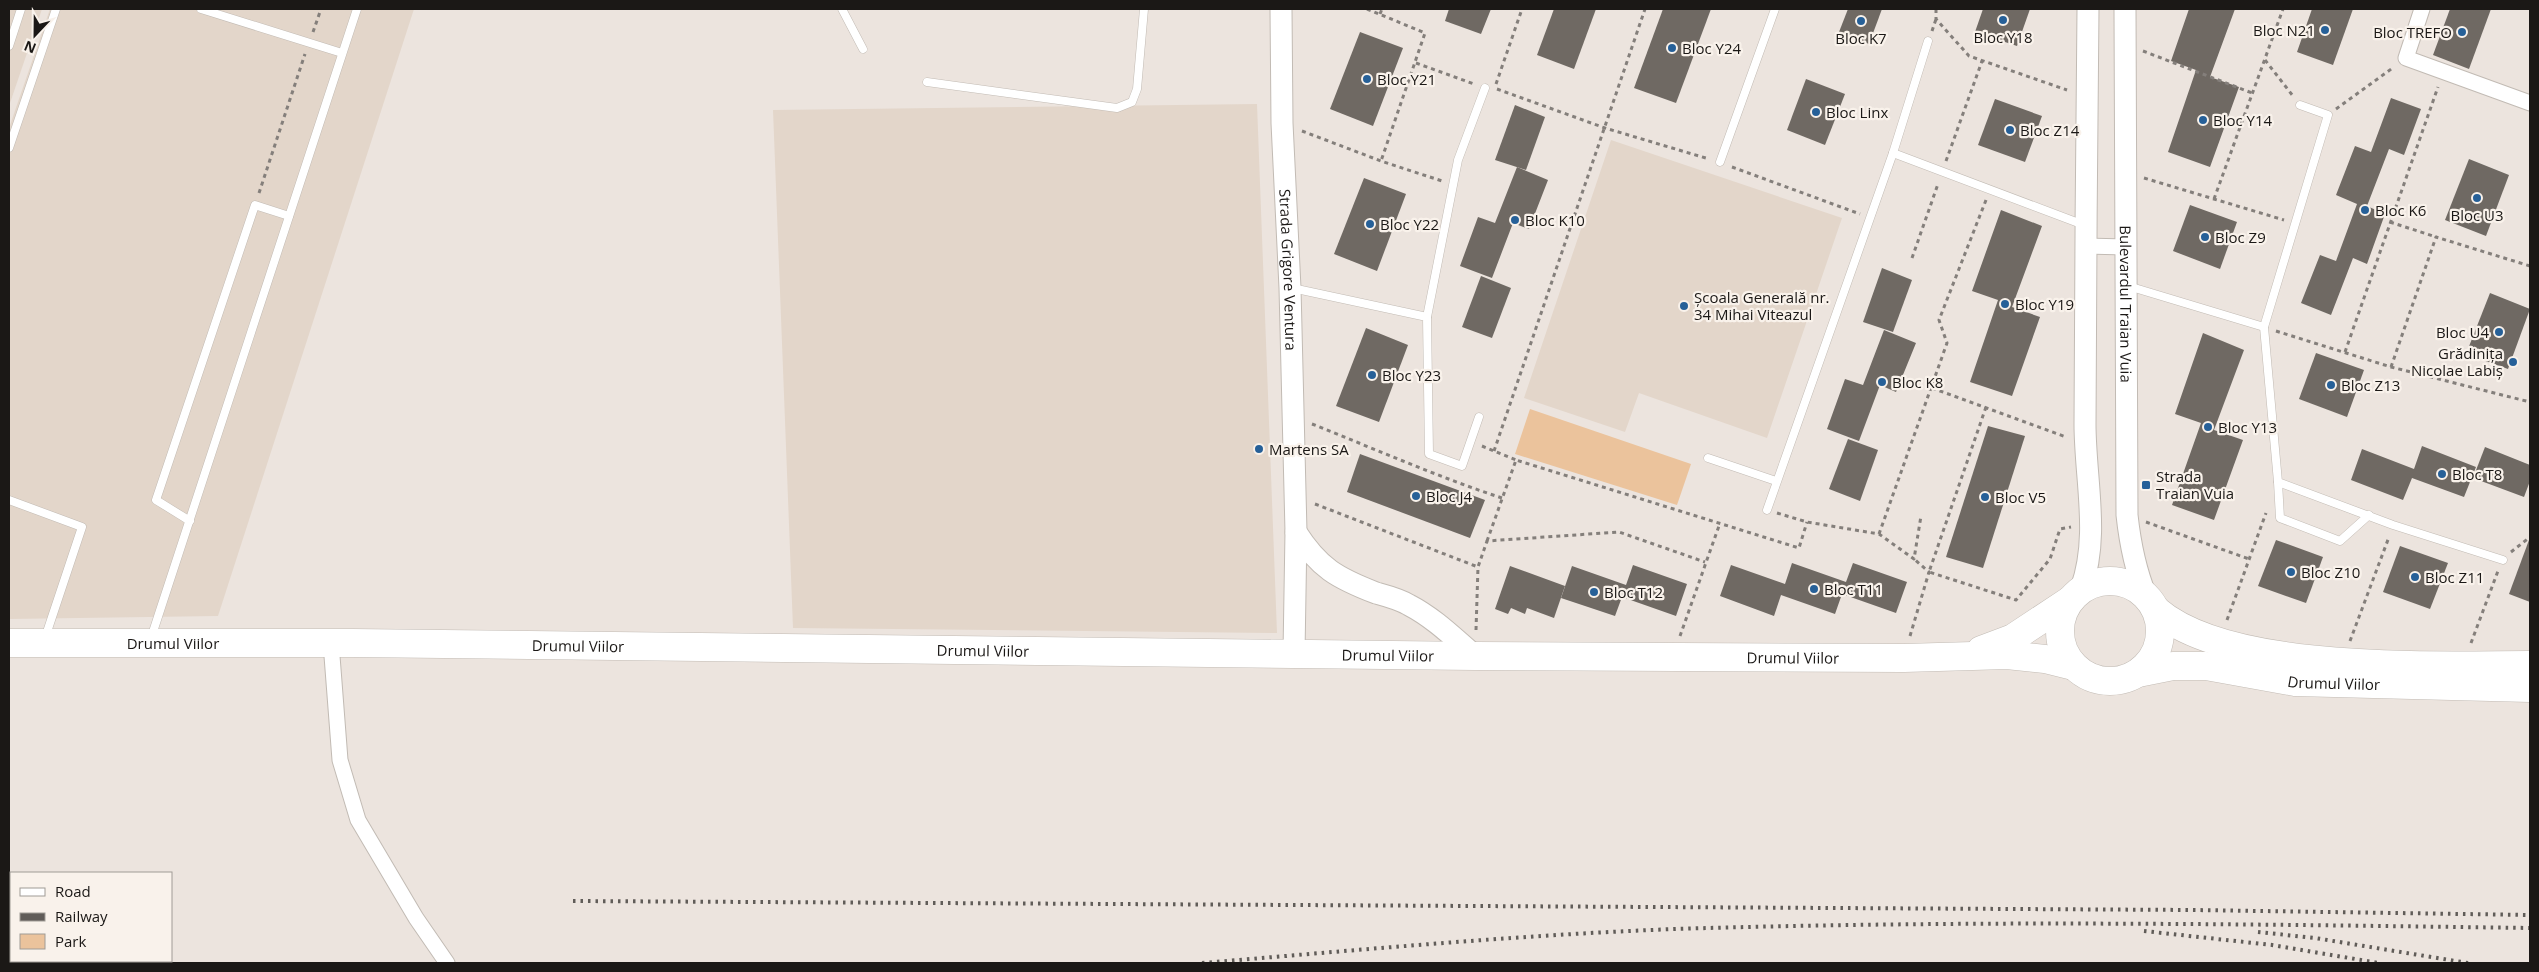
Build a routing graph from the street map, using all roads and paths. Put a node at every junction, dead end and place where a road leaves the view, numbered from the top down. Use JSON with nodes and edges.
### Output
{"nodes":[{"id":1,"x":21,"y":9,"type":"edge"},
{"id":2,"x":56,"y":9,"type":"edge"},
{"id":3,"x":201,"y":9,"type":"edge"},
{"id":4,"x":321,"y":9,"type":"edge"},
{"id":5,"x":357,"y":9,"type":"edge"},
{"id":6,"x":842,"y":9,"type":"edge"},
{"id":7,"x":1144,"y":9,"type":"edge"},
{"id":8,"x":1281,"y":9,"type":"edge"},
{"id":9,"x":1366,"y":9,"type":"edge"},
{"id":10,"x":1382,"y":9,"type":"edge"},
{"id":11,"x":1522,"y":9,"type":"edge"},
{"id":12,"x":1645,"y":9,"type":"edge"},
{"id":13,"x":1775,"y":9,"type":"edge"},
{"id":14,"x":1936,"y":9,"type":"edge"},
{"id":15,"x":2088,"y":9,"type":"edge"},
{"id":16,"x":2125,"y":9,"type":"edge"},
{"id":17,"x":2283,"y":9,"type":"edge"},
{"id":18,"x":2422,"y":9,"type":"edge"},
{"id":19,"x":1380,"y":14,"type":"junction"},
{"id":20,"x":1928,"y":40,"type":"dead end"},
{"id":21,"x":309,"y":43,"type":"junction"},
{"id":22,"x":2125,"y":44,"type":"junction"},
{"id":23,"x":9,"y":46,"type":"edge"},
{"id":24,"x":864,"y":49,"type":"dead end"},
{"id":25,"x":342,"y":54,"type":"junction"},
{"id":26,"x":2406,"y":58,"type":"junction"},
{"id":27,"x":2264,"y":60,"type":"junction"},
{"id":28,"x":1416,"y":63,"type":"junction"},
{"id":29,"x":2443,"y":73,"type":"junction"},
{"id":30,"x":927,"y":82,"type":"dead end"},
{"id":31,"x":1485,"y":88,"type":"joint"},
{"id":32,"x":2252,"y":93,"type":"junction"},
{"id":33,"x":2087,"y":97,"type":"junction"},
{"id":34,"x":2530,"y":103,"type":"edge"},
{"id":35,"x":2300,"y":105,"type":"joint"},
{"id":36,"x":2328,"y":115,"type":"junction"},
{"id":37,"x":1282,"y":123,"type":"junction"},
{"id":38,"x":1605,"y":128,"type":"junction"},
{"id":39,"x":9,"y":148,"type":"edge"},
{"id":40,"x":1893,"y":153,"type":"junction"},
{"id":41,"x":1381,"y":161,"type":"junction"},
{"id":42,"x":1720,"y":162,"type":"junction"},
{"id":43,"x":2126,"y":173,"type":"junction"},
{"id":44,"x":1454,"y":185,"type":"junction"},
{"id":45,"x":1991,"y":188,"type":"junction"},
{"id":46,"x":2214,"y":199,"type":"junction"},
{"id":47,"x":255,"y":205,"type":"junction"},
{"id":48,"x":289,"y":216,"type":"junction"},
{"id":49,"x":1870,"y":218,"type":"junction"},
{"id":50,"x":2390,"y":222,"type":"junction"},
{"id":51,"x":2296,"y":224,"type":"junction"},
{"id":52,"x":2085,"y":236,"type":"junction"},
{"id":53,"x":2436,"y":237,"type":"junction"},
{"id":54,"x":2126,"y":247,"type":"junction"},
{"id":55,"x":2530,"y":266,"type":"edge"},
{"id":56,"x":2126,"y":285,"type":"junction"},
{"id":57,"x":1290,"y":288,"type":"junction"},
{"id":58,"x":1427,"y":317,"type":"junction"},
{"id":59,"x":2264,"y":327,"type":"junction"},
{"id":60,"x":2344,"y":352,"type":"junction"},
{"id":61,"x":2391,"y":367,"type":"junction"},
{"id":62,"x":1932,"y":388,"type":"junction"},
{"id":63,"x":2530,"y":402,"type":"edge"},
{"id":64,"x":1986,"y":407,"type":"junction"},
{"id":65,"x":1293,"y":417,"type":"junction"},
{"id":66,"x":1479,"y":417,"type":"dead end"},
{"id":67,"x":1471,"y":442,"type":"junction"},
{"id":68,"x":2085,"y":445,"type":"junction"},
{"id":69,"x":1494,"y":451,"type":"junction"},
{"id":70,"x":1708,"y":458,"type":"dead end"},
{"id":71,"x":1516,"y":460,"type":"junction"},
{"id":72,"x":1776,"y":481,"type":"junction"},
{"id":73,"x":2278,"y":482,"type":"junction"},
{"id":74,"x":1295,"y":496,"type":"junction"},
{"id":75,"x":1502,"y":498,"type":"junction"},
{"id":76,"x":9,"y":500,"type":"edge"},
{"id":77,"x":1767,"y":510,"type":"joint"},
{"id":78,"x":2127,"y":515,"type":"junction"},
{"id":79,"x":1921,"y":516,"type":"dead end"},
{"id":80,"x":2369,"y":516,"type":"junction"},
{"id":81,"x":190,"y":521,"type":"junction"},
{"id":82,"x":1807,"y":522,"type":"junction"},
{"id":83,"x":1720,"y":523,"type":"junction"},
{"id":84,"x":2091,"y":524,"type":"junction"},
{"id":85,"x":2393,"y":525,"type":"junction"},
{"id":86,"x":1296,"y":532,"type":"junction"},
{"id":87,"x":1879,"y":534,"type":"junction"},
{"id":88,"x":2530,"y":537,"type":"edge"},
{"id":89,"x":1487,"y":541,"type":"junction"},
{"id":90,"x":1914,"y":559,"type":"junction"},
{"id":91,"x":2248,"y":559,"type":"junction"},
{"id":92,"x":2502,"y":560,"type":"junction"},
{"id":93,"x":1705,"y":562,"type":"junction"},
{"id":94,"x":1478,"y":567,"type":"junction"},
{"id":95,"x":1929,"y":572,"type":"junction"},
{"id":96,"x":2075,"y":595,"type":"junction"},
{"id":97,"x":2151,"y":603,"type":"junction"},
{"id":98,"x":44,"y":642,"type":"junction"},
{"id":99,"x":2219,"y":642,"type":"junction"},
{"id":100,"x":9,"y":643,"type":"edge"},
{"id":101,"x":150,"y":643,"type":"junction"},
{"id":102,"x":331,"y":643,"type":"junction"},
{"id":103,"x":1294,"y":653,"type":"junction"},
{"id":104,"x":1475,"y":656,"type":"junction"},
{"id":105,"x":1673,"y":656,"type":"junction"},
{"id":106,"x":1958,"y":656,"type":"junction"},
{"id":107,"x":1904,"y":658,"type":"junction"},
{"id":108,"x":2342,"y":661,"type":"junction"},
{"id":109,"x":2463,"y":665,"type":"junction"},
{"id":110,"x":2530,"y":665,"type":"edge"},
{"id":111,"x":2073,"y":666,"type":"junction"},
{"id":112,"x":2138,"y":673,"type":"junction"},
{"id":113,"x":2530,"y":688,"type":"edge"},
{"id":114,"x":447,"y":963,"type":"edge"}],
"edges":[{"from":1,"to":23,"type":"lane"},
{"from":2,"to":39,"type":"lane"},
{"from":3,"to":21,"type":"lane"},
{"from":4,"to":21,"type":"path"},
{"from":5,"to":25,"type":"lane"},
{"from":6,"to":24,"type":"lane"},
{"from":7,"to":30,"type":"lane"},
{"from":8,"to":37,"type":"main road","name":"Strada Grigore Ventura"},
{"from":9,"to":19,"type":"path"},
{"from":10,"to":19,"type":"path"},
{"from":11,"to":38,"type":"path"},
{"from":12,"to":38,"type":"path"},
{"from":13,"to":42,"type":"lane"},
{"from":14,"to":33,"type":"path"},
{"from":15,"to":33,"type":"main road"},
{"from":16,"to":22,"type":"main road","name":"Bulevardul Traian Vuia"},
{"from":17,"to":27,"type":"path"},
{"from":18,"to":26,"type":"street"},
{"from":19,"to":28,"type":"path"},
{"from":20,"to":40,"type":"lane"},
{"from":21,"to":25,"type":"lane"},
{"from":21,"to":47,"type":"path"},
{"from":22,"to":32,"type":"path"},
{"from":22,"to":43,"type":"main road","name":"Bulevardul Traian Vuia"},
{"from":25,"to":48,"type":"lane"},
{"from":26,"to":29,"type":"street"},
{"from":26,"to":36,"type":"path"},
{"from":27,"to":32,"type":"path"},
{"from":27,"to":35,"type":"path"},
{"from":28,"to":31,"type":"path"},
{"from":28,"to":41,"type":"path"},
{"from":29,"to":34,"type":"street"},
{"from":29,"to":50,"type":"path"},
{"from":31,"to":44,"type":"lane"},
{"from":32,"to":46,"type":"path"},
{"from":33,"to":52,"type":"main road"},
{"from":35,"to":36,"type":"lane"},
{"from":36,"to":51,"type":"lane"},
{"from":37,"to":41,"type":"path"},
{"from":37,"to":57,"type":"main road","name":"Strada Grigore Ventura"},
{"from":38,"to":42,"type":"path"},
{"from":38,"to":69,"type":"path"},
{"from":40,"to":45,"type":"lane"},
{"from":40,"to":49,"type":"lane"},
{"from":41,"to":44,"type":"path"},
{"from":42,"to":49,"type":"path"},
{"from":43,"to":46,"type":"path"},
{"from":43,"to":54,"type":"main road","name":"Bulevardul Traian Vuia"},
{"from":44,"to":58,"type":"lane"},
{"from":45,"to":52,"type":"lane"},
{"from":45,"to":62,"type":"path"},
{"from":46,"to":51,"type":"path"},
{"from":47,"to":48,"type":"lane"},
{"from":47,"to":81,"type":"lane"},
{"from":48,"to":81,"type":"lane"},
{"from":49,"to":72,"type":"lane"},
{"from":50,"to":53,"type":"path"},
{"from":50,"to":60,"type":"path"},
{"from":51,"to":59,"type":"lane"},
{"from":52,"to":54,"type":"street"},
{"from":52,"to":68,"type":"main road"},
{"from":53,"to":55,"type":"path"},
{"from":53,"to":61,"type":"path"},
{"from":54,"to":56,"type":"main road","name":"Bulevardul Traian Vuia"},
{"from":56,"to":59,"type":"lane"},
{"from":56,"to":78,"type":"main road","name":"Bulevardul Traian Vuia"},
{"from":57,"to":58,"type":"lane"},
{"from":57,"to":65,"type":"main road","name":"Strada Grigore Ventura"},
{"from":58,"to":67,"type":"lane"},
{"from":59,"to":60,"type":"path"},
{"from":59,"to":73,"type":"lane"},
{"from":60,"to":61,"type":"path"},
{"from":61,"to":63,"type":"path"},
{"from":62,"to":64,"type":"path"},
{"from":62,"to":87,"type":"path"},
{"from":64,"to":68,"type":"path"},
{"from":64,"to":95,"type":"path"},
{"from":65,"to":74,"type":"main road","name":"Strada Grigore Ventura"},
{"from":65,"to":75,"type":"path"},
{"from":66,"to":67,"type":"lane"},
{"from":67,"to":69,"type":"path"},
{"from":68,"to":84,"type":"main road"},
{"from":69,"to":71,"type":"path"},
{"from":70,"to":72,"type":"lane"},
{"from":71,"to":75,"type":"path"},
{"from":71,"to":83,"type":"path"},
{"from":72,"to":77,"type":"lane"},
{"from":73,"to":80,"type":"lane"},
{"from":73,"to":80,"type":"lane"},
{"from":73,"to":91,"type":"path"},
{"from":74,"to":86,"type":"main road","name":"Strada Grigore Ventura"},
{"from":74,"to":94,"type":"path"},
{"from":75,"to":89,"type":"path"},
{"from":76,"to":98,"type":"lane"},
{"from":77,"to":82,"type":"path"},
{"from":78,"to":91,"type":"path"},
{"from":78,"to":97,"type":"main road","name":"Bulevardul Traian Vuia"},
{"from":79,"to":90,"type":"path"},
{"from":80,"to":85,"type":"lane"},
{"from":81,"to":101,"type":"lane"},
{"from":82,"to":83,"type":"path"},
{"from":82,"to":87,"type":"path"},
{"from":83,"to":93,"type":"path"},
{"from":84,"to":95,"type":"path"},
{"from":84,"to":96,"type":"main road"},
{"from":85,"to":92,"type":"lane"},
{"from":85,"to":108,"type":"path"},
{"from":86,"to":103,"type":"main road","name":"Strada Grigore Ventura"},
{"from":86,"to":104,"type":"main road"},
{"from":87,"to":90,"type":"path"},
{"from":88,"to":92,"type":"path"},
{"from":89,"to":93,"type":"path"},
{"from":89,"to":94,"type":"path"},
{"from":90,"to":95,"type":"path"},
{"from":91,"to":99,"type":"path"},
{"from":92,"to":109,"type":"path"},
{"from":93,"to":105,"type":"path"},
{"from":94,"to":104,"type":"path"},
{"from":95,"to":107,"type":"path"},
{"from":96,"to":97,"type":"highway"},
{"from":96,"to":106,"type":"highway","name":"Drumul Viilor"},
{"from":96,"to":111,"type":"highway"},
{"from":97,"to":99,"type":"highway","name":"Drumul Viilor"},
{"from":97,"to":112,"type":"highway"},
{"from":98,"to":100,"type":"highway","name":"Drumul Viilor"},
{"from":98,"to":101,"type":"highway","name":"Drumul Viilor"},
{"from":99,"to":108,"type":"highway","name":"Drumul Viilor"},
{"from":101,"to":102,"type":"highway","name":"Drumul Viilor"},
{"from":102,"to":103,"type":"highway","name":"Drumul Viilor"},
{"from":102,"to":114,"type":"street"},
{"from":103,"to":104,"type":"highway","name":"Drumul Viilor"},
{"from":104,"to":105,"type":"highway","name":"Drumul Viilor"},
{"from":105,"to":107,"type":"highway","name":"Drumul Viilor"},
{"from":106,"to":107,"type":"highway","name":"Drumul Viilor"},
{"from":106,"to":111,"type":"highway","name":"Drumul Viilor"},
{"from":108,"to":109,"type":"highway","name":"Drumul Viilor"},
{"from":109,"to":110,"type":"highway","name":"Drumul Viilor"},
{"from":111,"to":112,"type":"highway"},
{"from":112,"to":113,"type":"highway","name":"Drumul Viilor"}]}
